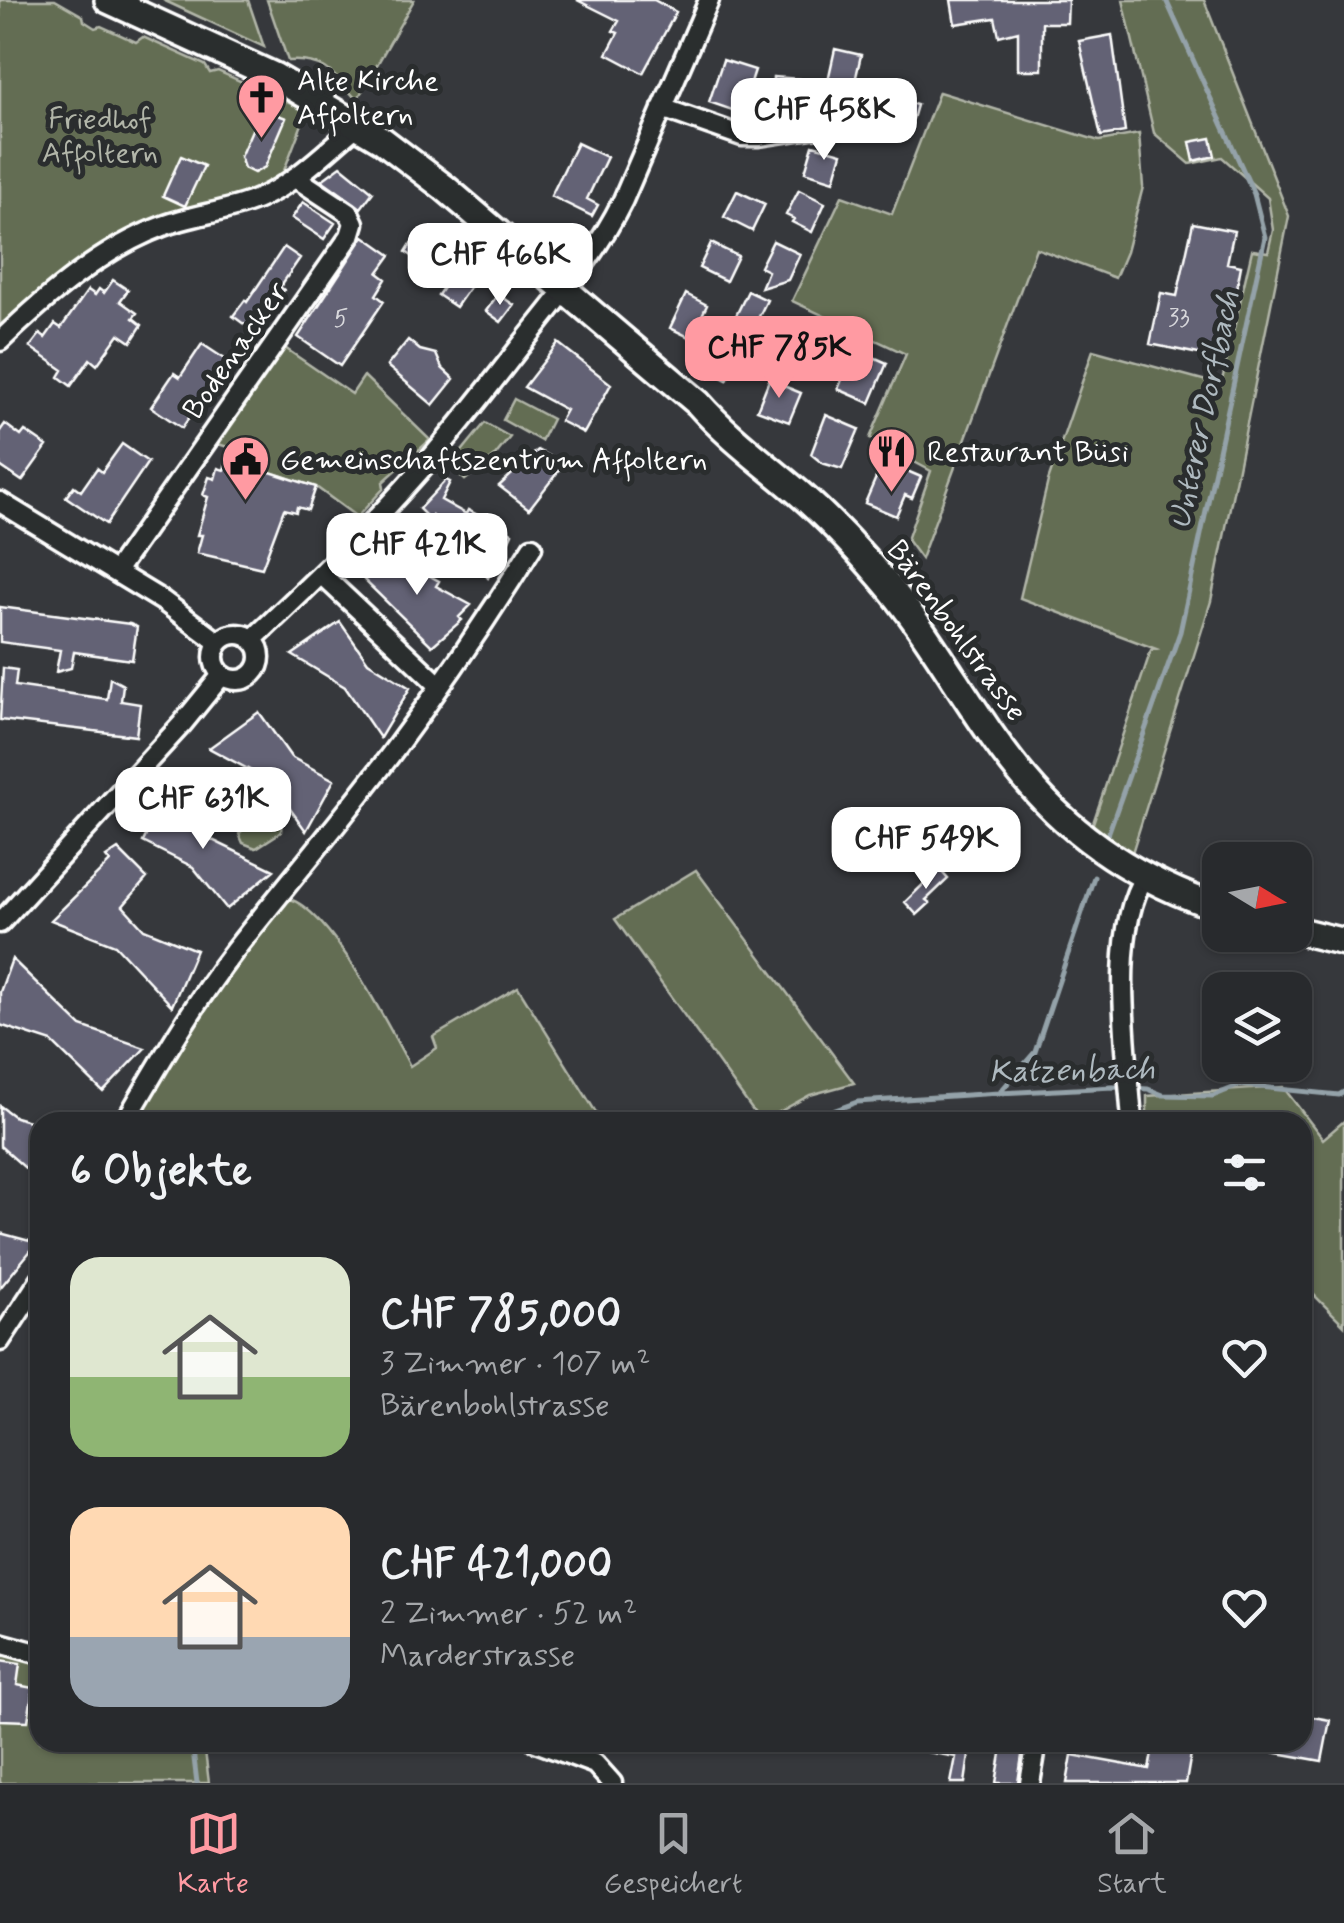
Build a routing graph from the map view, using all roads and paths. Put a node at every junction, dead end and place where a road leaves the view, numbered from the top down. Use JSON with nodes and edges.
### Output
{"nodes":[{"id":1,"x":108,"y":0,"type":"edge"},
{"id":2,"x":709,"y":0,"type":"edge"},
{"id":3,"x":662,"y":108,"type":"junction"},
{"id":4,"x":358,"y":124,"type":"junction"},
{"id":5,"x":844,"y":124,"type":"dead end"},
{"id":6,"x":296,"y":178,"type":"junction"},
{"id":7,"x":562,"y":290,"type":"junction"},
{"id":8,"x":0,"y":341,"type":"edge"},
{"id":9,"x":0,"y":502,"type":"edge"},
{"id":10,"x":532,"y":547,"type":"dead end"},
{"id":11,"x":116,"y":570,"type":"junction"},
{"id":12,"x":322,"y":575,"type":"junction"},
{"id":13,"x":252,"y":640,"type":"junction"},
{"id":14,"x":218,"y":642,"type":"junction"},
{"id":15,"x":222,"y":676,"type":"junction"},
{"id":16,"x":440,"y":686,"type":"junction"},
{"id":17,"x":1146,"y":876,"type":"junction"},
{"id":18,"x":1202,"y":900,"type":"edge"},
{"id":19,"x":0,"y":923,"type":"edge"},
{"id":20,"x":1312,"y":934,"type":"edge"},
{"id":21,"x":1344,"y":942,"type":"edge"},
{"id":22,"x":131,"y":1112,"type":"edge"},
{"id":23,"x":1132,"y":1112,"type":"edge"},
{"id":24,"x":30,"y":1295,"type":"edge"},
{"id":25,"x":0,"y":1341,"type":"edge"},
{"id":26,"x":0,"y":1644,"type":"edge"},
{"id":27,"x":30,"y":1652,"type":"edge"},
{"id":28,"x":563,"y":1752,"type":"edge"},
{"id":29,"x":1035,"y":1752,"type":"edge"},
{"id":30,"x":612,"y":1783,"type":"edge"},
{"id":31,"x":1030,"y":1783,"type":"edge"}],
"edges":[{"from":1,"to":4,"type":"street","name":"Bärenbohlstrasse"},
{"from":2,"to":3,"type":"street"},
{"from":3,"to":5,"type":"street"},
{"from":3,"to":7,"type":"street"},
{"from":4,"to":6,"type":"street"},
{"from":4,"to":7,"type":"street","name":"Bärenbohlstrasse"},
{"from":6,"to":8,"type":"street"},
{"from":6,"to":11,"type":"street","name":"Bodenacker"},
{"from":7,"to":12,"type":"street"},
{"from":7,"to":17,"type":"street","name":"Bärenbohlstrasse"},
{"from":9,"to":11,"type":"street"},
{"from":10,"to":16,"type":"street"},
{"from":11,"to":14,"type":"street"},
{"from":12,"to":13,"type":"street"},
{"from":12,"to":16,"type":"street"},
{"from":13,"to":14,"type":"street"},
{"from":13,"to":15,"type":"street"},
{"from":14,"to":15,"type":"street"},
{"from":15,"to":19,"type":"street"},
{"from":16,"to":22,"type":"street"},
{"from":17,"to":18,"type":"street","name":"Bärenbohlstrasse"},
{"from":17,"to":23,"type":"street"},
{"from":20,"to":21,"type":"street"},
{"from":24,"to":25,"type":"street"},
{"from":26,"to":27,"type":"street"},
{"from":28,"to":30,"type":"street"},
{"from":29,"to":31,"type":"street"}]}
